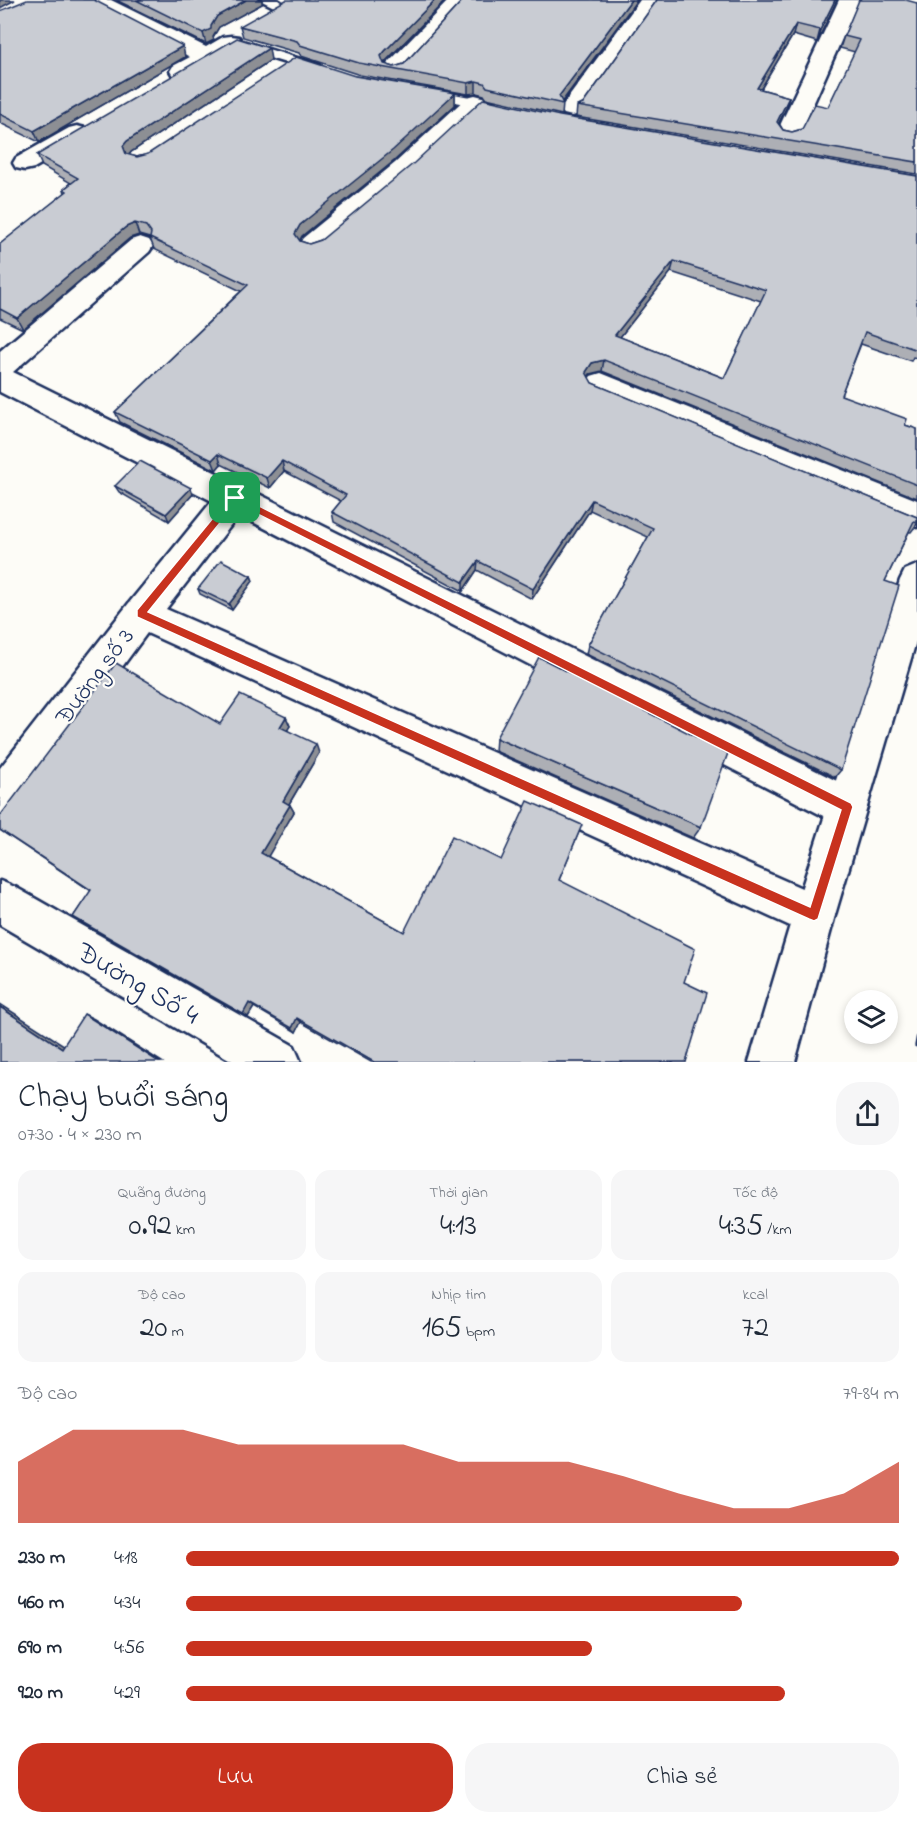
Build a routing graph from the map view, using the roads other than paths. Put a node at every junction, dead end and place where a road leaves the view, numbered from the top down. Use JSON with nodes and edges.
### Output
{"nodes":[{"id":1,"x":95,"y":0,"type":"edge"},
{"id":2,"x":460,"y":0,"type":"edge"},
{"id":3,"x":650,"y":0,"type":"edge"},
{"id":4,"x":849,"y":0,"type":"edge"},
{"id":5,"x":268,"y":9,"type":"edge"},
{"id":6,"x":228,"y":40,"type":"junction"},
{"id":7,"x":206,"y":56,"type":"junction"},
{"id":8,"x":290,"y":60,"type":"junction"},
{"id":9,"x":394,"y":69,"type":"edge"},
{"id":10,"x":270,"y":74,"type":"edge"},
{"id":11,"x":334,"y":74,"type":"edge"},
{"id":12,"x":166,"y":80,"type":"edge"},
{"id":13,"x":416,"y":91,"type":"edge"},
{"id":14,"x":474,"y":102,"type":"junction"},
{"id":15,"x":506,"y":109,"type":"edge"},
{"id":16,"x":572,"y":109,"type":"dead end"},
{"id":17,"x":96,"y":122,"type":"edge"},
{"id":18,"x":788,"y":134,"type":"edge"},
{"id":19,"x":25,"y":163,"type":"dead end"},
{"id":20,"x":312,"y":244,"type":"edge"},
{"id":21,"x":140,"y":246,"type":"dead end"},
{"id":22,"x":0,"y":366,"type":"edge"},
{"id":23,"x":0,"y":379,"type":"edge"},
{"id":24,"x":601,"y":384,"type":"edge"},
{"id":25,"x":235,"y":498,"type":"junction"},
{"id":26,"x":917,"y":514,"type":"edge"},
{"id":27,"x":917,"y":580,"type":"edge"},
{"id":28,"x":141,"y":614,"type":"junction"},
{"id":29,"x":0,"y":800,"type":"edge"},
{"id":30,"x":847,"y":807,"type":"junction"},
{"id":31,"x":0,"y":902,"type":"edge"},
{"id":32,"x":814,"y":915,"type":"junction"},
{"id":33,"x":278,"y":1062,"type":"edge"},
{"id":34,"x":772,"y":1062,"type":"edge"}],
"edges":[{"from":1,"to":7,"type":"street"},
{"from":2,"to":9,"type":"street"},
{"from":3,"to":16,"type":"street"},
{"from":4,"to":18,"type":"street"},
{"from":5,"to":6,"type":"street"},
{"from":6,"to":7,"type":"street"},
{"from":6,"to":8,"type":"lane"},
{"from":7,"to":12,"type":"street"},
{"from":8,"to":10,"type":"street"},
{"from":8,"to":11,"type":"lane"},
{"from":13,"to":14,"type":"lane"},
{"from":14,"to":15,"type":"lane"},
{"from":14,"to":20,"type":"street"},
{"from":17,"to":19,"type":"street"},
{"from":21,"to":22,"type":"street"},
{"from":23,"to":25,"type":"street"},
{"from":24,"to":26,"type":"street"},
{"from":25,"to":28,"type":"street","name":"Đường số 3"},
{"from":25,"to":30,"type":"street"},
{"from":27,"to":30,"type":"street"},
{"from":28,"to":29,"type":"street","name":"Đường số 3"},
{"from":28,"to":32,"type":"street"},
{"from":30,"to":32,"type":"street"},
{"from":31,"to":33,"type":"street","name":"Đường Số 4"},
{"from":32,"to":34,"type":"street"}]}
